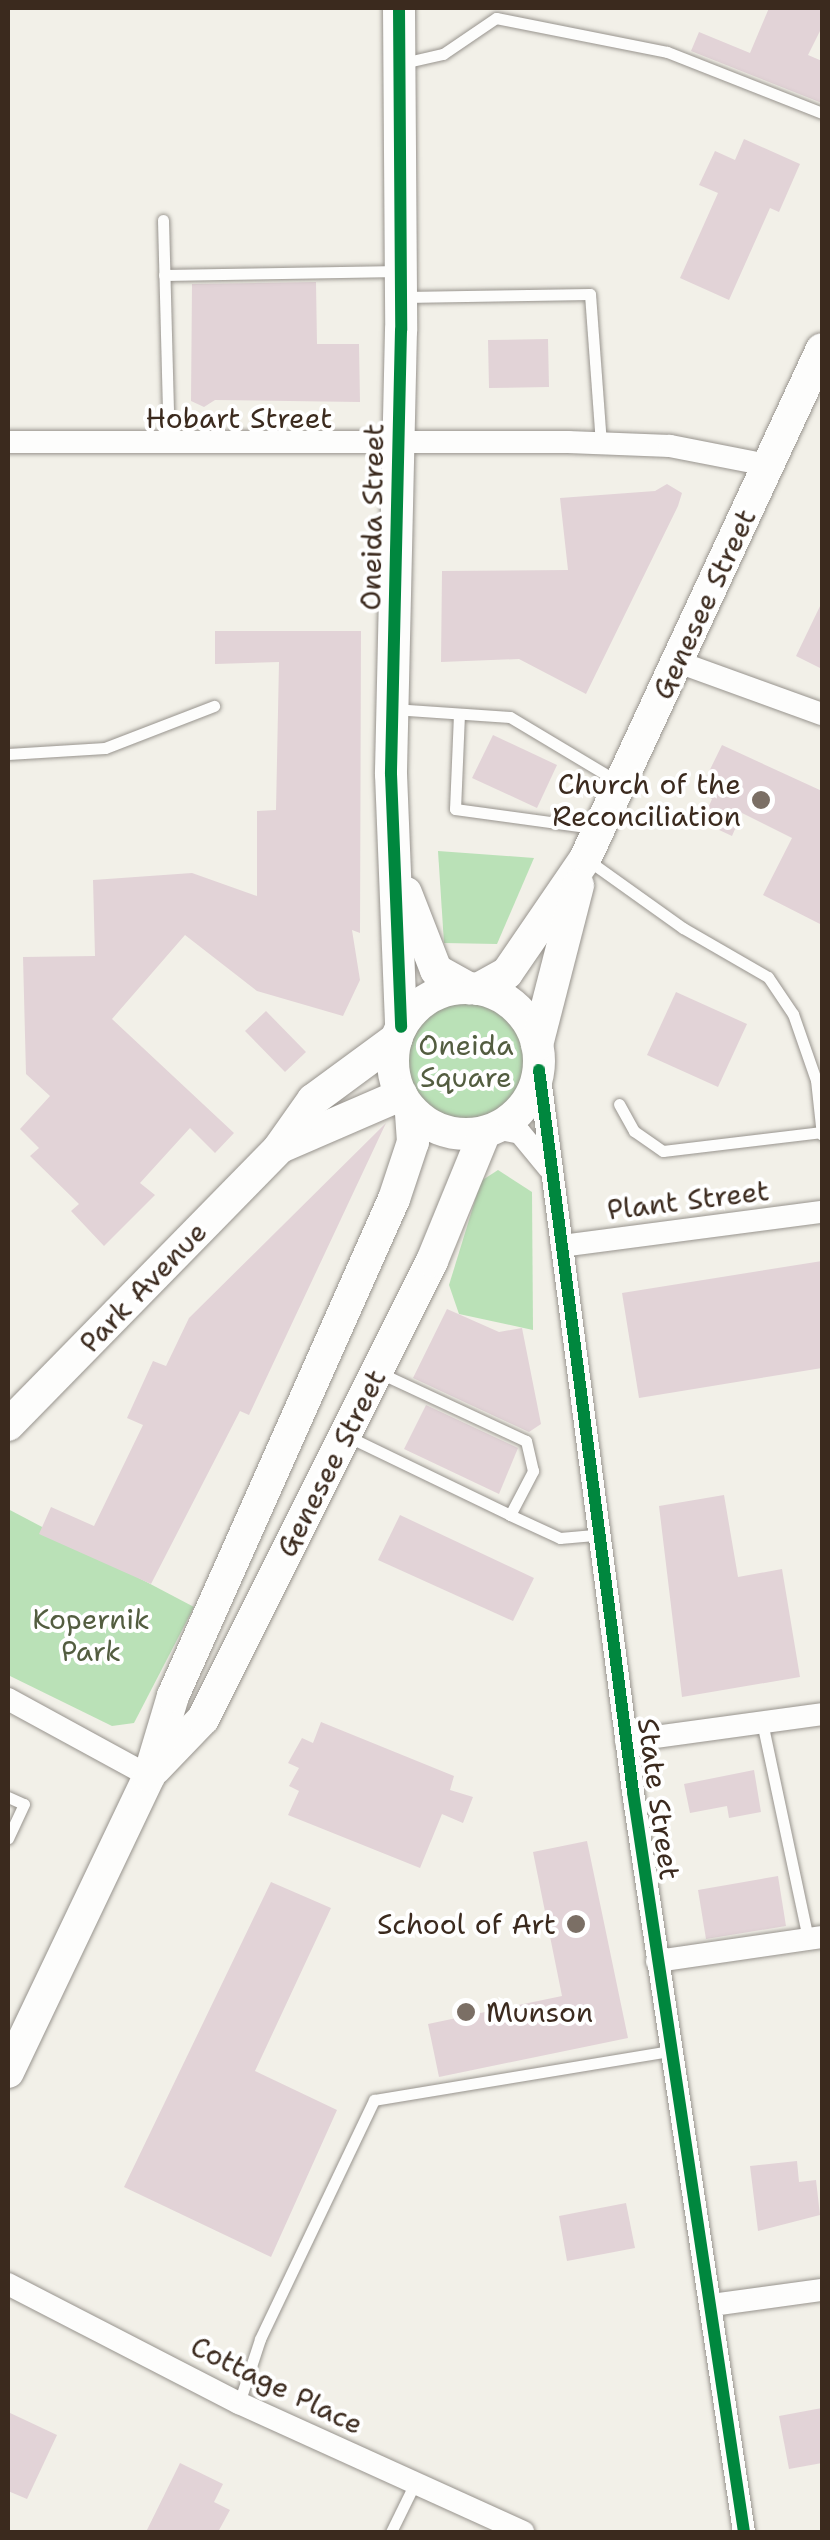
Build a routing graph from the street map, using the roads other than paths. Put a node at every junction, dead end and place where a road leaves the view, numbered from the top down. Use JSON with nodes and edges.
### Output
{"nodes":[{"id":1,"x":399,"y":8,"type":"edge"},
{"id":2,"x":399,"y":64,"type":"junction"},
{"id":3,"x":822,"y":113,"type":"edge"},
{"id":4,"x":163,"y":220,"type":"dead end"},
{"id":5,"x":164,"y":275,"type":"junction"},
{"id":6,"x":400,"y":284,"type":"junction"},
{"id":7,"x":822,"y":349,"type":"edge"},
{"id":8,"x":8,"y":442,"type":"edge"},
{"id":9,"x":169,"y":443,"type":"junction"},
{"id":10,"x":398,"y":443,"type":"junction"},
{"id":11,"x":601,"y":444,"type":"junction"},
{"id":12,"x":768,"y":465,"type":"junction"},
{"id":13,"x":678,"y":662,"type":"junction"},
{"id":14,"x":214,"y":706,"type":"dead end"},
{"id":15,"x":392,"y":709,"type":"junction"},
{"id":16,"x":460,"y":714,"type":"junction"},
{"id":17,"x":822,"y":714,"type":"edge"},
{"id":18,"x":8,"y":754,"type":"edge"},
{"id":19,"x":620,"y":783,"type":"junction"},
{"id":20,"x":600,"y":828,"type":"junction"},
{"id":21,"x":392,"y":845,"type":"junction"},
{"id":22,"x":585,"y":859,"type":"junction"},
{"id":23,"x":473,"y":989,"type":"junction"},
{"id":24,"x":399,"y":1032,"type":"junction"},
{"id":25,"x":538,"y":1058,"type":"junction"},
{"id":26,"x":406,"y":1102,"type":"junction"},
{"id":27,"x":619,"y":1104,"type":"dead end"},
{"id":28,"x":490,"y":1130,"type":"junction"},
{"id":29,"x":822,"y":1134,"type":"edge"},
{"id":30,"x":279,"y":1148,"type":"junction"},
{"id":31,"x":554,"y":1175,"type":"junction"},
{"id":32,"x":822,"y":1212,"type":"edge"},
{"id":33,"x":562,"y":1246,"type":"junction"},
{"id":34,"x":377,"y":1371,"type":"junction"},
{"id":35,"x":8,"y":1425,"type":"edge"},
{"id":36,"x":345,"y":1436,"type":"junction"},
{"id":37,"x":510,"y":1515,"type":"junction"},
{"id":38,"x":597,"y":1535,"type":"junction"},
{"id":39,"x":8,"y":1700,"type":"edge"},
{"id":40,"x":822,"y":1714,"type":"edge"},
{"id":41,"x":762,"y":1722,"type":"junction"},
{"id":42,"x":626,"y":1742,"type":"junction"},
{"id":43,"x":149,"y":1776,"type":"junction"},
{"id":44,"x":8,"y":1797,"type":"edge"},
{"id":45,"x":8,"y":1838,"type":"edge"},
{"id":46,"x":815,"y":1938,"type":"edge"},
{"id":47,"x":657,"y":1961,"type":"junction"},
{"id":48,"x":671,"y":2051,"type":"junction"},
{"id":49,"x":8,"y":2072,"type":"edge"},
{"id":50,"x":8,"y":2284,"type":"edge"},
{"id":51,"x":822,"y":2290,"type":"edge"},
{"id":52,"x":712,"y":2305,"type":"junction"},
{"id":53,"x":240,"y":2403,"type":"junction"},
{"id":54,"x":415,"y":2483,"type":"junction"},
{"id":55,"x":392,"y":2532,"type":"edge"},
{"id":56,"x":523,"y":2532,"type":"edge"},
{"id":57,"x":744,"y":2532,"type":"edge"}],
"edges":[{"from":1,"to":2,"type":"main road","name":"Oneida Street"},
{"from":2,"to":3,"type":"lane"},
{"from":2,"to":6,"type":"main road","name":"Oneida Street"},
{"from":4,"to":5,"type":"lane"},
{"from":5,"to":6,"type":"lane"},
{"from":5,"to":9,"type":"lane"},
{"from":6,"to":10,"type":"main road","name":"Oneida Street"},
{"from":6,"to":11,"type":"lane"},
{"from":7,"to":12,"type":"main road","name":"Genesee Street"},
{"from":8,"to":9,"type":"street","name":"Hobart Street"},
{"from":9,"to":10,"type":"street","name":"Hobart Street"},
{"from":10,"to":11,"type":"street","name":"Hobart Street"},
{"from":10,"to":15,"type":"main road","name":"Oneida Street"},
{"from":11,"to":12,"type":"street","name":"Hobart Street"},
{"from":12,"to":13,"type":"main road","name":"Genesee Street"},
{"from":13,"to":17,"type":"street"},
{"from":13,"to":19,"type":"main road","name":"Genesee Street"},
{"from":14,"to":18,"type":"lane"},
{"from":15,"to":16,"type":"lane"},
{"from":15,"to":21,"type":"main road","name":"Oneida Street"},
{"from":16,"to":19,"type":"lane"},
{"from":16,"to":20,"type":"lane"},
{"from":19,"to":20,"type":"main road","name":"Genesee Street"},
{"from":20,"to":22,"type":"main road","name":"Genesee Street"},
{"from":21,"to":23,"type":"main road","name":"Oneida Street"},
{"from":21,"to":24,"type":"main road","name":"Oneida Street"},
{"from":22,"to":23,"type":"main road","name":"Genesee Street"},
{"from":22,"to":25,"type":"main road","name":"Genesee Street"},
{"from":22,"to":29,"type":"lane"},
{"from":23,"to":24,"type":"main road"},
{"from":23,"to":25,"type":"main road"},
{"from":24,"to":26,"type":"main road"},
{"from":24,"to":30,"type":"main road","name":"Park Avenue"},
{"from":25,"to":28,"type":"main road"},
{"from":25,"to":31,"type":"street","name":"State Street"},
{"from":26,"to":28,"type":"main road"},
{"from":26,"to":30,"type":"main road","name":"Park Avenue"},
{"from":26,"to":43,"type":"main road","name":"Genesee Street"},
{"from":27,"to":29,"type":"lane"},
{"from":28,"to":31,"type":"street"},
{"from":28,"to":34,"type":"main road","name":"Genesee Street"},
{"from":30,"to":35,"type":"main road","name":"Park Avenue"},
{"from":31,"to":33,"type":"street","name":"State Street"},
{"from":32,"to":33,"type":"street","name":"Plant Street"},
{"from":33,"to":38,"type":"street","name":"State Street"},
{"from":34,"to":36,"type":"main road","name":"Genesee Street"},
{"from":34,"to":37,"type":"lane"},
{"from":36,"to":37,"type":"lane"},
{"from":36,"to":43,"type":"main road","name":"Genesee Street"},
{"from":37,"to":38,"type":"lane"},
{"from":38,"to":42,"type":"street","name":"State Street"},
{"from":39,"to":43,"type":"street"},
{"from":40,"to":41,"type":"street"},
{"from":41,"to":42,"type":"street"},
{"from":41,"to":46,"type":"lane"},
{"from":42,"to":47,"type":"street","name":"State Street"},
{"from":43,"to":49,"type":"main road","name":"Genesee Street"},
{"from":44,"to":45,"type":"lane"},
{"from":46,"to":47,"type":"street"},
{"from":47,"to":48,"type":"street","name":"State Street"},
{"from":48,"to":52,"type":"street","name":"State Street"},
{"from":48,"to":53,"type":"lane"},
{"from":50,"to":53,"type":"street","name":"Cottage Place"},
{"from":51,"to":52,"type":"street"},
{"from":52,"to":57,"type":"street","name":"State Street"},
{"from":53,"to":54,"type":"street","name":"Cottage Place"},
{"from":54,"to":55,"type":"lane"},
{"from":54,"to":56,"type":"street","name":"Cottage Place"}]}
